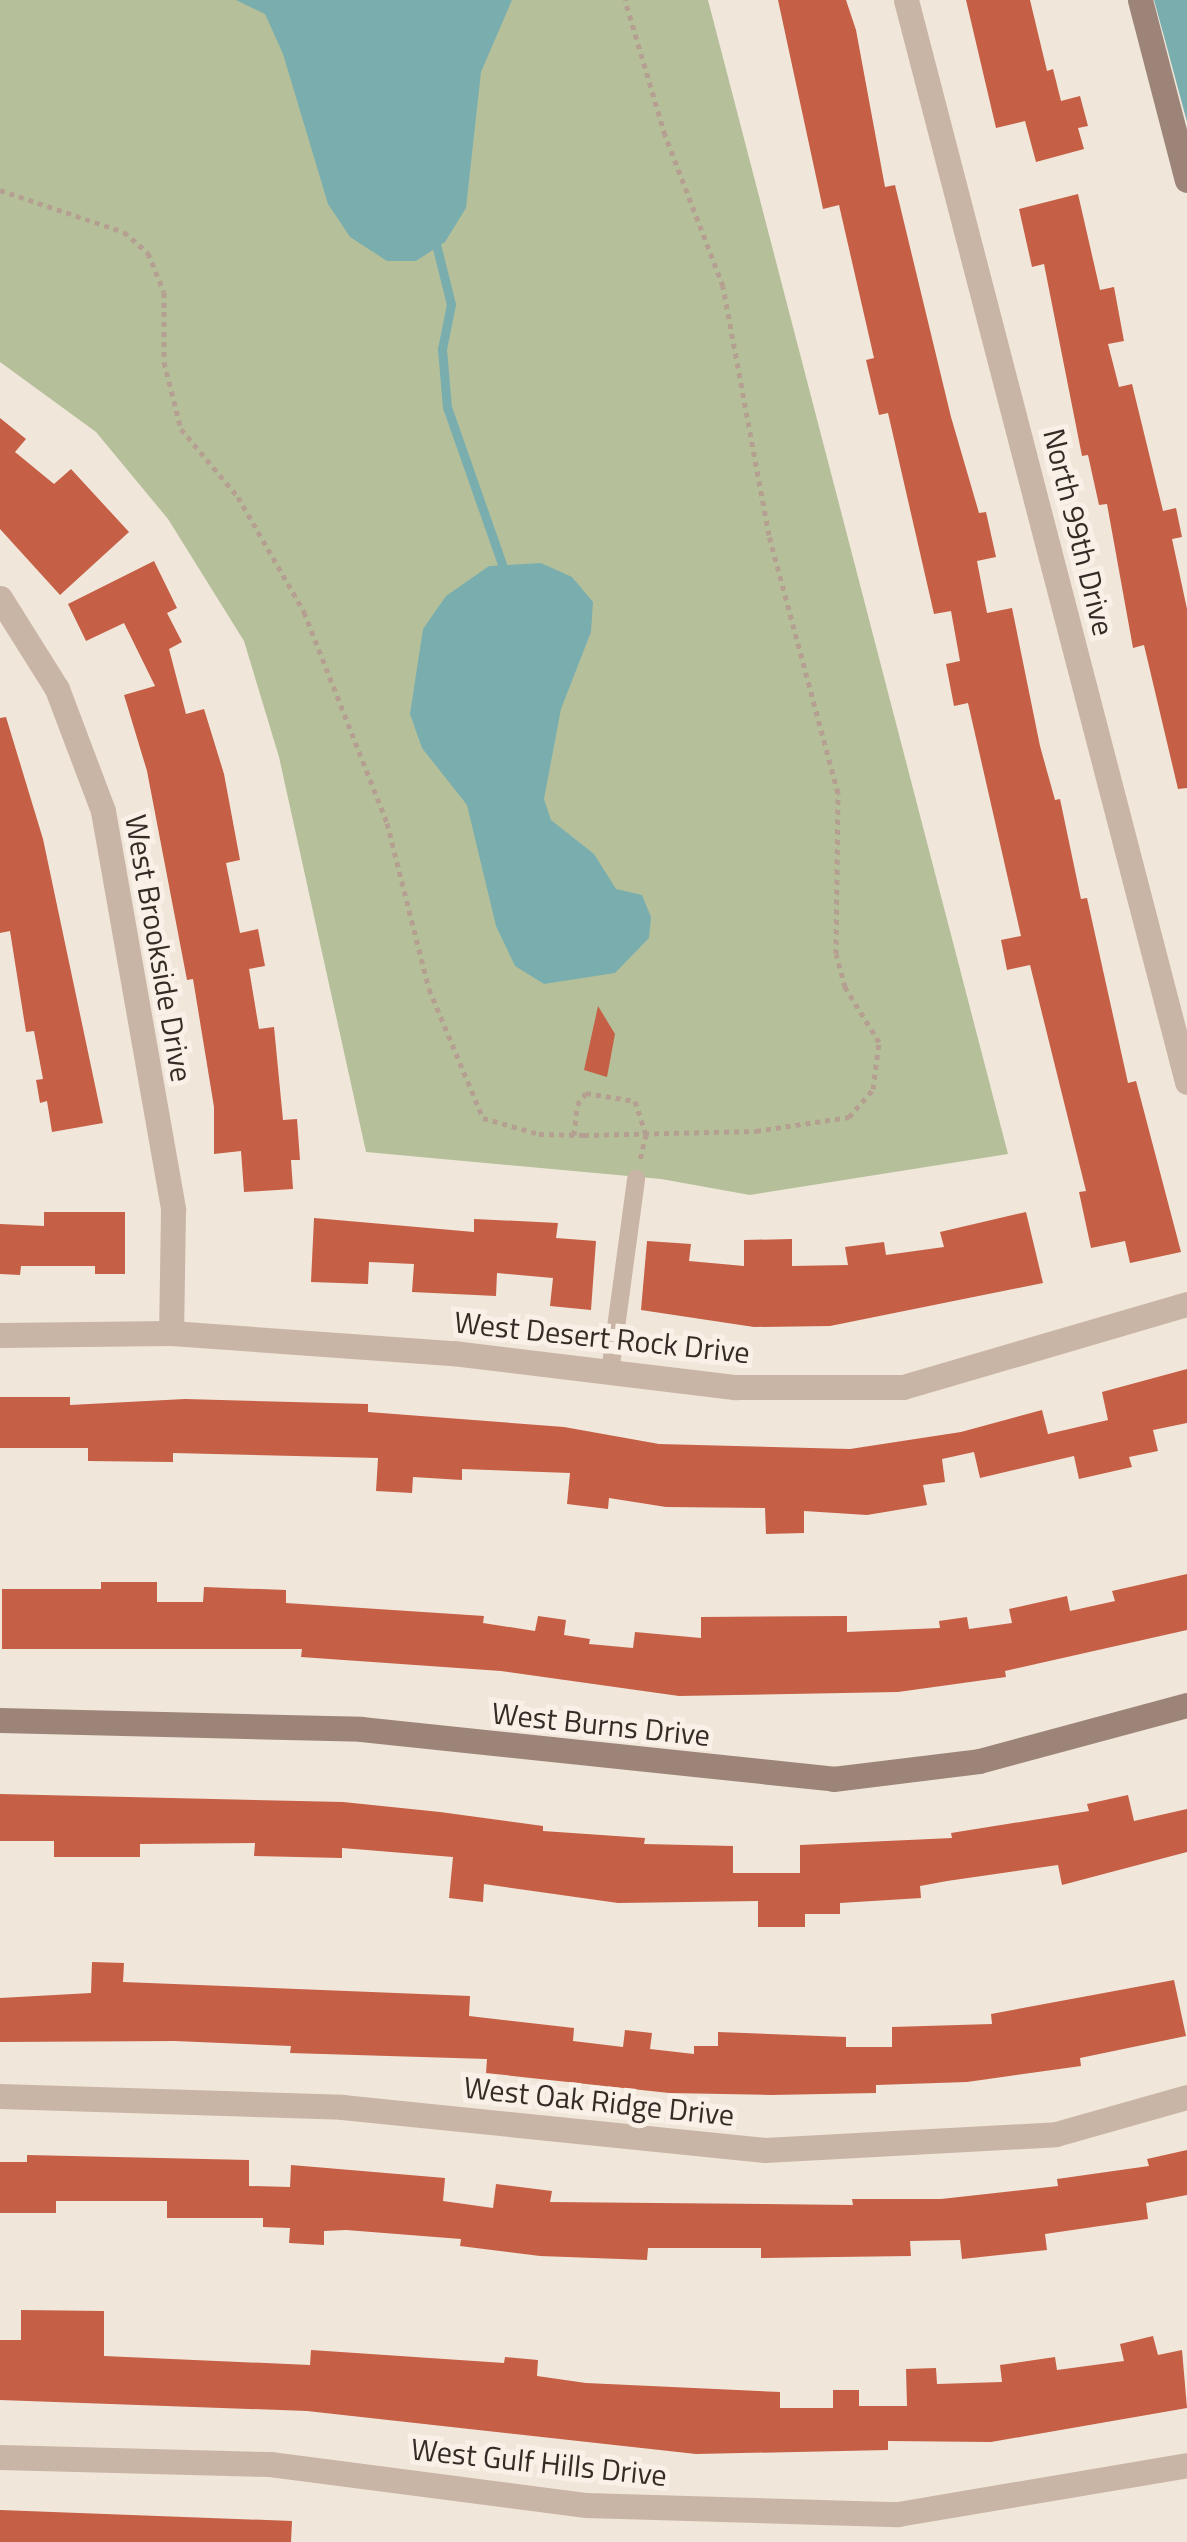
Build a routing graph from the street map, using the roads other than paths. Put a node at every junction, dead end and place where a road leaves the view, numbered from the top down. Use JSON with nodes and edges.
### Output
{"nodes":[{"id":1,"x":906,"y":0,"type":"edge"},
{"id":2,"x":1140,"y":0,"type":"edge"},
{"id":3,"x":1187,"y":180,"type":"edge"},
{"id":4,"x":0,"y":598,"type":"edge"},
{"id":5,"x":1187,"y":1082,"type":"edge"},
{"id":6,"x":636,"y":1179,"type":"road end"},
{"id":7,"x":1187,"y":1304,"type":"edge"},
{"id":8,"x":171,"y":1333,"type":"junction"},
{"id":9,"x":0,"y":1336,"type":"edge"},
{"id":10,"x":610,"y":1372,"type":"junction"},
{"id":11,"x":1187,"y":1704,"type":"edge"},
{"id":12,"x":0,"y":1720,"type":"edge"},
{"id":13,"x":0,"y":2096,"type":"edge"},
{"id":14,"x":1187,"y":2097,"type":"edge"},
{"id":15,"x":0,"y":2456,"type":"edge"},
{"id":16,"x":1187,"y":2465,"type":"edge"}],
"edges":[{"from":1,"to":5,"type":"street","name":"North 99th Drive"},
{"from":2,"to":3,"type":"street"},
{"from":4,"to":8,"type":"street","name":"West Brookside Drive"},
{"from":6,"to":10,"type":"lane"},
{"from":7,"to":10,"type":"street","name":"West Desert Rock Drive"},
{"from":8,"to":9,"type":"street","name":"West Desert Rock Drive"},
{"from":8,"to":10,"type":"street","name":"West Desert Rock Drive"},
{"from":11,"to":12,"type":"street","name":"West Burns Drive"},
{"from":13,"to":14,"type":"street","name":"West Oak Ridge Drive"},
{"from":15,"to":16,"type":"street","name":"West Gulf Hills Drive"}]}
